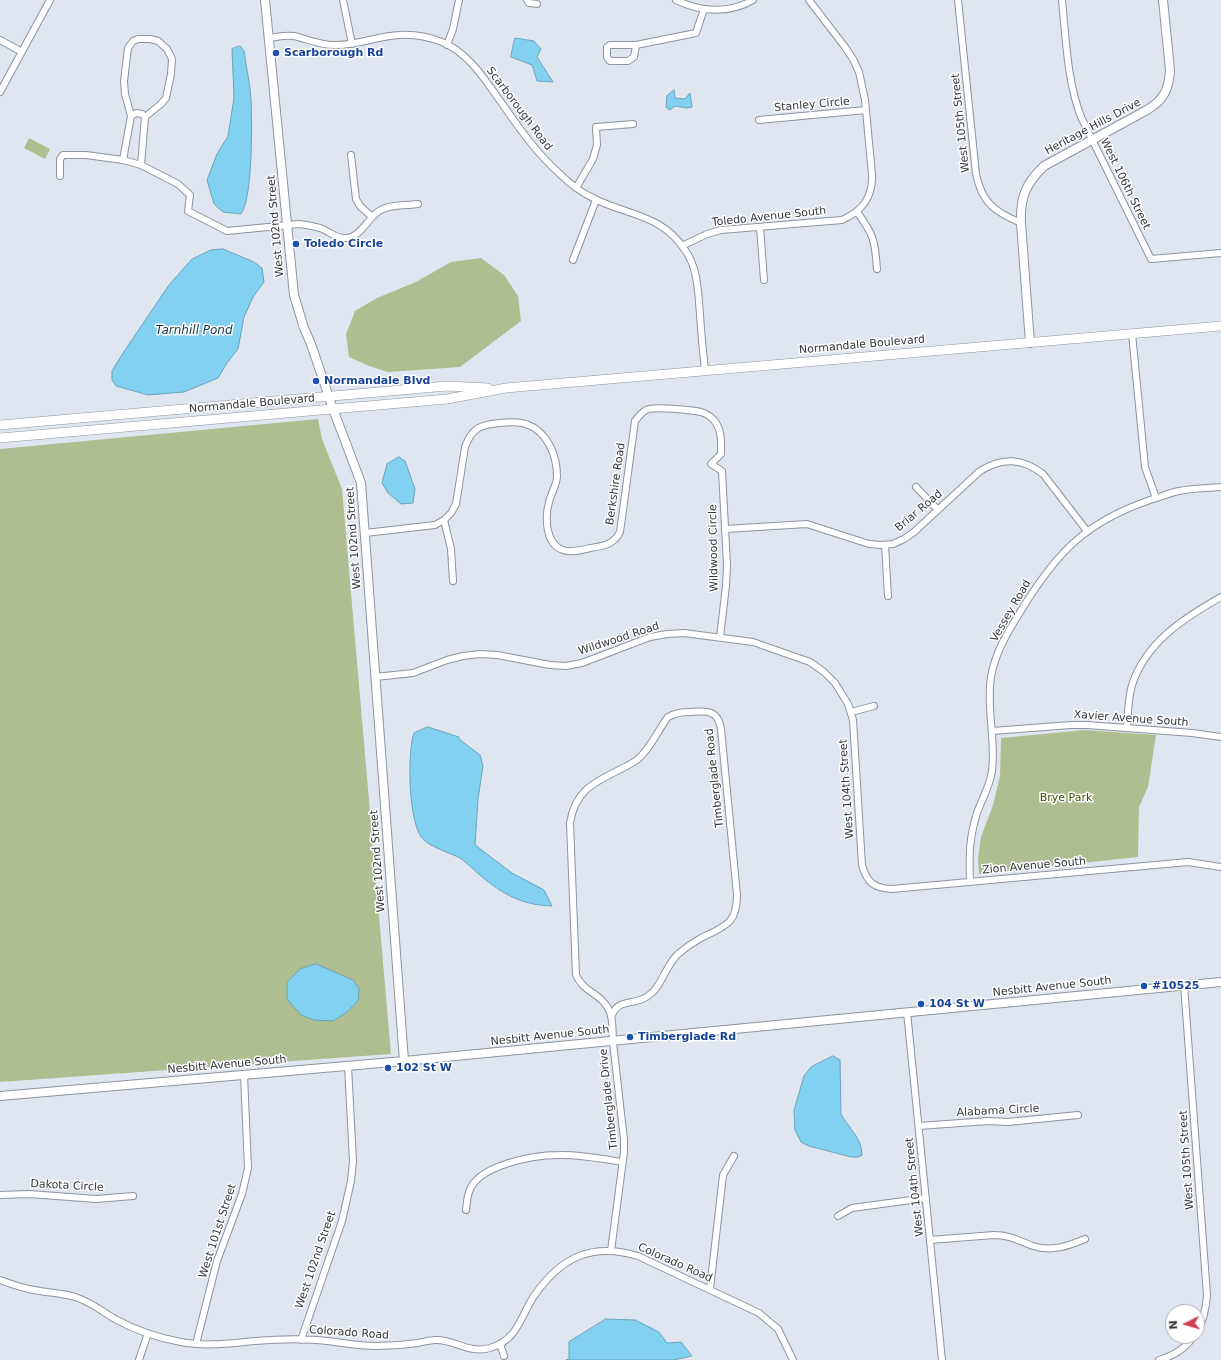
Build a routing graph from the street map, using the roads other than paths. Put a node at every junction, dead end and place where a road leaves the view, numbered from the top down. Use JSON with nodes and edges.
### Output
{"nodes":[{"id":1,"x":50,"y":0,"type":"edge"},
{"id":2,"x":265,"y":0,"type":"edge"},
{"id":3,"x":343,"y":0,"type":"edge"},
{"id":4,"x":459,"y":0,"type":"edge"},
{"id":5,"x":527,"y":0,"type":"edge"},
{"id":6,"x":676,"y":0,"type":"edge"},
{"id":7,"x":753,"y":0,"type":"edge"},
{"id":8,"x":809,"y":0,"type":"edge"},
{"id":9,"x":958,"y":0,"type":"edge"},
{"id":10,"x":1062,"y":0,"type":"edge"},
{"id":11,"x":1163,"y":0,"type":"edge"},
{"id":12,"x":537,"y":4,"type":"dead end"},
{"id":13,"x":704,"y":9,"type":"junction"},
{"id":14,"x":269,"y":38,"type":"junction"},
{"id":15,"x":0,"y":40,"type":"edge"},
{"id":16,"x":352,"y":44,"type":"junction"},
{"id":17,"x":447,"y":45,"type":"junction"},
{"id":18,"x":636,"y":45,"type":"junction"},
{"id":19,"x":22,"y":52,"type":"junction"},
{"id":20,"x":0,"y":92,"type":"edge"},
{"id":21,"x":866,"y":110,"type":"junction"},
{"id":22,"x":131,"y":116,"type":"junction"},
{"id":23,"x":146,"y":117,"type":"junction"},
{"id":24,"x":759,"y":120,"type":"dead end"},
{"id":25,"x":633,"y":124,"type":"dead end"},
{"id":26,"x":1092,"y":139,"type":"junction"},
{"id":27,"x":351,"y":155,"type":"dead end"},
{"id":28,"x":123,"y":160,"type":"junction"},
{"id":29,"x":141,"y":165,"type":"junction"},
{"id":30,"x":60,"y":176,"type":"dead end"},
{"id":31,"x":576,"y":188,"type":"junction"},
{"id":32,"x":596,"y":200,"type":"junction"},
{"id":33,"x":418,"y":204,"type":"dead end"},
{"id":34,"x":857,"y":212,"type":"junction"},
{"id":35,"x":372,"y":217,"type":"junction"},
{"id":36,"x":1021,"y":223,"type":"junction"},
{"id":37,"x":287,"y":225,"type":"junction"},
{"id":38,"x":760,"y":227,"type":"junction"},
{"id":39,"x":682,"y":246,"type":"junction"},
{"id":40,"x":1221,"y":253,"type":"edge"},
{"id":41,"x":573,"y":260,"type":"dead end"},
{"id":42,"x":877,"y":269,"type":"dead end"},
{"id":43,"x":764,"y":280,"type":"dead end"},
{"id":44,"x":1221,"y":326,"type":"edge"},
{"id":45,"x":1132,"y":334,"type":"junction"},
{"id":46,"x":1030,"y":343,"type":"junction"},
{"id":47,"x":705,"y":370,"type":"junction"},
{"id":48,"x":506,"y":388,"type":"junction"},
{"id":49,"x":329,"y":396,"type":"junction"},
{"id":50,"x":333,"y":409,"type":"junction"},
{"id":51,"x":0,"y":424,"type":"edge"},
{"id":52,"x":0,"y":438,"type":"edge"},
{"id":53,"x":710,"y":464,"type":"joint"},
{"id":54,"x":1221,"y":487,"type":"edge"},
{"id":55,"x":916,"y":488,"type":"dead end"},
{"id":56,"x":1156,"y":498,"type":"junction"},
{"id":57,"x":938,"y":510,"type":"junction"},
{"id":58,"x":444,"y":520,"type":"junction"},
{"id":59,"x":725,"y":529,"type":"junction"},
{"id":60,"x":1087,"y":531,"type":"junction"},
{"id":61,"x":365,"y":533,"type":"junction"},
{"id":62,"x":885,"y":545,"type":"junction"},
{"id":63,"x":453,"y":581,"type":"dead end"},
{"id":64,"x":888,"y":596,"type":"dead end"},
{"id":65,"x":1221,"y":597,"type":"edge"},
{"id":66,"x":720,"y":637,"type":"junction"},
{"id":67,"x":753,"y":642,"type":"joint"},
{"id":68,"x":375,"y":677,"type":"junction"},
{"id":69,"x":874,"y":706,"type":"dead end"},
{"id":70,"x":851,"y":712,"type":"junction"},
{"id":71,"x":1127,"y":728,"type":"junction"},
{"id":72,"x":992,"y":731,"type":"junction"},
{"id":73,"x":1221,"y":737,"type":"edge"},
{"id":74,"x":862,"y":865,"type":"joint"},
{"id":75,"x":1221,"y":867,"type":"edge"},
{"id":76,"x":970,"y":882,"type":"junction"},
{"id":77,"x":1221,"y":982,"type":"edge"},
{"id":78,"x":1184,"y":985,"type":"junction"},
{"id":79,"x":907,"y":1012,"type":"junction"},
{"id":80,"x":612,"y":1016,"type":"junction"},
{"id":81,"x":613,"y":1037,"type":"junction"},
{"id":82,"x":404,"y":1061,"type":"junction"},
{"id":83,"x":348,"y":1066,"type":"junction"},
{"id":84,"x":244,"y":1075,"type":"junction"},
{"id":85,"x":0,"y":1096,"type":"edge"},
{"id":86,"x":1078,"y":1115,"type":"dead end"},
{"id":87,"x":919,"y":1126,"type":"junction"},
{"id":88,"x":734,"y":1156,"type":"dead end"},
{"id":89,"x":623,"y":1162,"type":"junction"},
{"id":90,"x":0,"y":1195,"type":"edge"},
{"id":91,"x":133,"y":1196,"type":"dead end"},
{"id":92,"x":926,"y":1198,"type":"junction"},
{"id":93,"x":466,"y":1210,"type":"dead end"},
{"id":94,"x":838,"y":1216,"type":"dead end"},
{"id":95,"x":1085,"y":1239,"type":"dead end"},
{"id":96,"x":930,"y":1240,"type":"junction"},
{"id":97,"x":611,"y":1251,"type":"junction"},
{"id":98,"x":0,"y":1280,"type":"edge"},
{"id":99,"x":710,"y":1289,"type":"junction"},
{"id":100,"x":1205,"y":1312,"type":"edge"},
{"id":101,"x":148,"y":1333,"type":"junction"},
{"id":102,"x":301,"y":1340,"type":"junction"},
{"id":103,"x":196,"y":1344,"type":"junction"},
{"id":104,"x":500,"y":1344,"type":"junction"},
{"id":105,"x":1187,"y":1344,"type":"edge"},
{"id":106,"x":504,"y":1356,"type":"dead end"},
{"id":107,"x":1169,"y":1359,"type":"edge"},
{"id":108,"x":139,"y":1360,"type":"edge"},
{"id":109,"x":793,"y":1360,"type":"edge"},
{"id":110,"x":942,"y":1360,"type":"edge"},
{"id":111,"x":1159,"y":1360,"type":"edge"}],
"edges":[{"from":1,"to":19,"type":"street"},
{"from":2,"to":14,"type":"street","name":"West 102nd Street"},
{"from":3,"to":16,"type":"street"},
{"from":4,"to":17,"type":"street"},
{"from":5,"to":12,"type":"street"},
{"from":6,"to":13,"type":"street"},
{"from":7,"to":13,"type":"street"},
{"from":8,"to":21,"type":"street"},
{"from":9,"to":36,"type":"street","name":"West 105th Street"},
{"from":10,"to":26,"type":"street","name":"West 106th Street"},
{"from":11,"to":26,"type":"street","name":"Heritage Hills Drive"},
{"from":13,"to":18,"type":"street"},
{"from":14,"to":16,"type":"street","name":"Scarborough Road"},
{"from":14,"to":37,"type":"street","name":"West 102nd Street"},
{"from":15,"to":19,"type":"street"},
{"from":16,"to":17,"type":"street","name":"Scarborough Road"},
{"from":17,"to":31,"type":"street","name":"Scarborough Road"},
{"from":18,"to":18,"type":"street"},
{"from":19,"to":20,"type":"street"},
{"from":21,"to":24,"type":"street","name":"Stanley Circle"},
{"from":21,"to":34,"type":"street"},
{"from":22,"to":23,"type":"street"},
{"from":22,"to":23,"type":"street"},
{"from":22,"to":28,"type":"street"},
{"from":23,"to":29,"type":"street"},
{"from":25,"to":31,"type":"street"},
{"from":26,"to":36,"type":"street","name":"Heritage Hills Drive"},
{"from":26,"to":40,"type":"street","name":"West 106th Street"},
{"from":27,"to":35,"type":"street"},
{"from":28,"to":29,"type":"street"},
{"from":28,"to":30,"type":"street"},
{"from":29,"to":37,"type":"street"},
{"from":31,"to":32,"type":"street","name":"Scarborough Road"},
{"from":32,"to":39,"type":"street","name":"Scarborough Road"},
{"from":32,"to":41,"type":"street"},
{"from":33,"to":35,"type":"street"},
{"from":34,"to":38,"type":"street","name":"Toledo Avenue South"},
{"from":34,"to":42,"type":"street"},
{"from":35,"to":37,"type":"street"},
{"from":36,"to":46,"type":"street","name":"Heritage Hills Drive"},
{"from":37,"to":49,"type":"street","name":"West 102nd Street"},
{"from":38,"to":39,"type":"street","name":"Toledo Avenue South"},
{"from":38,"to":43,"type":"street"},
{"from":39,"to":47,"type":"street","name":"Scarborough Road"},
{"from":44,"to":45,"type":"main road","name":"Normandale Boulevard"},
{"from":45,"to":46,"type":"main road","name":"Normandale Boulevard"},
{"from":45,"to":56,"type":"street"},
{"from":46,"to":47,"type":"main road","name":"Normandale Boulevard"},
{"from":47,"to":48,"type":"main road","name":"Normandale Boulevard"},
{"from":48,"to":49,"type":"main road","name":"Normandale Boulevard"},
{"from":48,"to":50,"type":"main road","name":"Normandale Boulevard"},
{"from":49,"to":50,"type":"street","name":"West 102nd Street"},
{"from":49,"to":51,"type":"main road","name":"Normandale Boulevard"},
{"from":50,"to":52,"type":"main road","name":"Normandale Boulevard"},
{"from":50,"to":61,"type":"street","name":"West 102nd Street"},
{"from":53,"to":58,"type":"street","name":"Berkshire Road"},
{"from":53,"to":59,"type":"street","name":"Wildwood Circle"},
{"from":54,"to":56,"type":"street","name":"Vessey Road"},
{"from":55,"to":57,"type":"street"},
{"from":56,"to":60,"type":"street","name":"Vessey Road"},
{"from":57,"to":60,"type":"street","name":"Briar Road"},
{"from":57,"to":62,"type":"street","name":"Briar Road"},
{"from":58,"to":61,"type":"street"},
{"from":58,"to":63,"type":"street"},
{"from":59,"to":62,"type":"street","name":"Briar Road"},
{"from":59,"to":66,"type":"street","name":"Wildwood Circle"},
{"from":60,"to":72,"type":"street","name":"Vessey Road"},
{"from":61,"to":68,"type":"street","name":"West 102nd Street"},
{"from":62,"to":64,"type":"street"},
{"from":65,"to":71,"type":"street"},
{"from":66,"to":67,"type":"street","name":"Wildwood Road"},
{"from":66,"to":68,"type":"street","name":"Wildwood Road"},
{"from":67,"to":70,"type":"street","name":"West 104th Street"},
{"from":68,"to":82,"type":"street","name":"West 102nd Street"},
{"from":69,"to":70,"type":"street"},
{"from":70,"to":74,"type":"street","name":"West 104th Street"},
{"from":71,"to":72,"type":"street","name":"Xavier Avenue South"},
{"from":71,"to":73,"type":"street","name":"Xavier Avenue South"},
{"from":72,"to":76,"type":"street","name":"Vessey Road"},
{"from":74,"to":76,"type":"street","name":"Zion Avenue South"},
{"from":75,"to":76,"type":"street","name":"Zion Avenue South"},
{"from":77,"to":78,"type":"street","name":"Nesbitt Avenue South"},
{"from":78,"to":79,"type":"street","name":"Nesbitt Avenue South"},
{"from":78,"to":100,"type":"street","name":"West 105th Street"},
{"from":79,"to":81,"type":"street","name":"Nesbitt Avenue South"},
{"from":79,"to":87,"type":"street","name":"West 104th Street"},
{"from":80,"to":80,"type":"street","name":"Timberglade Road"},
{"from":80,"to":81,"type":"street"},
{"from":81,"to":82,"type":"street","name":"Nesbitt Avenue South"},
{"from":81,"to":89,"type":"street","name":"Timberglade Drive"},
{"from":82,"to":83,"type":"street","name":"Nesbitt Avenue South"},
{"from":83,"to":84,"type":"street","name":"Nesbitt Avenue South"},
{"from":83,"to":102,"type":"street","name":"West 102nd Street"},
{"from":84,"to":85,"type":"street","name":"Nesbitt Avenue South"},
{"from":84,"to":103,"type":"street","name":"West 101st Street"},
{"from":86,"to":87,"type":"street","name":"Alabama Circle"},
{"from":87,"to":92,"type":"street","name":"West 104th Street"},
{"from":88,"to":99,"type":"street"},
{"from":89,"to":93,"type":"street"},
{"from":89,"to":97,"type":"street","name":"Timberglade Drive"},
{"from":90,"to":91,"type":"street","name":"Dakota Circle"},
{"from":92,"to":94,"type":"street"},
{"from":92,"to":96,"type":"street","name":"West 104th Street"},
{"from":95,"to":96,"type":"street"},
{"from":96,"to":110,"type":"street","name":"West 104th Street"},
{"from":97,"to":99,"type":"street","name":"Colorado Road"},
{"from":97,"to":104,"type":"street","name":"Colorado Road"},
{"from":98,"to":101,"type":"street","name":"Colorado Road"},
{"from":99,"to":109,"type":"street","name":"Colorado Road"},
{"from":101,"to":103,"type":"street","name":"Colorado Road"},
{"from":101,"to":108,"type":"street"},
{"from":102,"to":103,"type":"street","name":"Colorado Road"},
{"from":102,"to":104,"type":"street","name":"Colorado Road"},
{"from":104,"to":106,"type":"street"},
{"from":105,"to":107,"type":"street"},
{"from":107,"to":111,"type":"street"}]}
